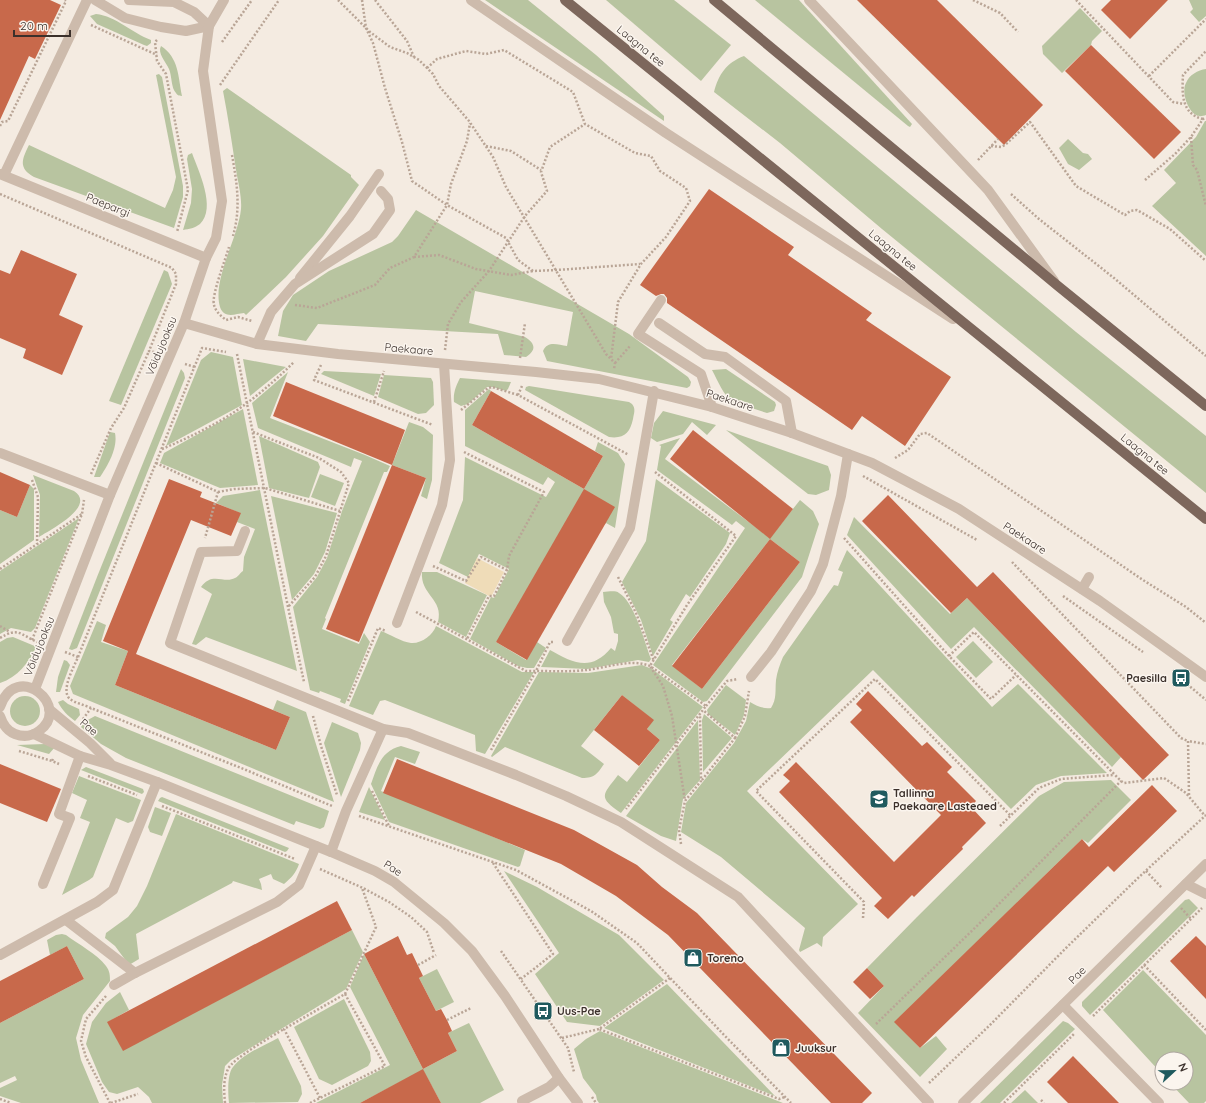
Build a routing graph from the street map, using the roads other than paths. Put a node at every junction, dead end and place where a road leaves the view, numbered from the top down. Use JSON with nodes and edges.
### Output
{"nodes":[{"id":1,"x":87,"y":0,"type":"edge"},
{"id":2,"x":95,"y":0,"type":"edge"},
{"id":3,"x":129,"y":0,"type":"edge"},
{"id":4,"x":224,"y":0,"type":"edge"},
{"id":5,"x":471,"y":0,"type":"edge"},
{"id":6,"x":565,"y":0,"type":"edge"},
{"id":7,"x":714,"y":0,"type":"edge"},
{"id":8,"x":810,"y":0,"type":"edge"},
{"id":9,"x":173,"y":1,"type":"edge"},
{"id":10,"x":209,"y":26,"type":"junction"},
{"id":11,"x":2,"y":174,"type":"edge"},
{"id":12,"x":379,"y":174,"type":"dead end"},
{"id":13,"x":381,"y":191,"type":"dead end"},
{"id":14,"x":206,"y":258,"type":"junction"},
{"id":15,"x":295,"y":284,"type":"junction"},
{"id":16,"x":1058,"y":286,"type":"junction"},
{"id":17,"x":661,"y":300,"type":"dead end"},
{"id":18,"x":184,"y":323,"type":"junction"},
{"id":19,"x":659,"y":323,"type":"dead end"},
{"id":20,"x":984,"y":339,"type":"junction"},
{"id":21,"x":257,"y":344,"type":"junction"},
{"id":22,"x":444,"y":364,"type":"junction"},
{"id":23,"x":654,"y":391,"type":"junction"},
{"id":24,"x":1206,"y":406,"type":"edge"},
{"id":25,"x":712,"y":407,"type":"junction"},
{"id":26,"x":792,"y":434,"type":"junction"},
{"id":27,"x":0,"y":452,"type":"edge"},
{"id":28,"x":848,"y":454,"type":"junction"},
{"id":29,"x":110,"y":496,"type":"junction"},
{"id":30,"x":1206,"y":520,"type":"edge"},
{"id":31,"x":245,"y":531,"type":"dead end"},
{"id":32,"x":1089,"y":577,"type":"dead end"},
{"id":33,"x":1082,"y":589,"type":"junction"},
{"id":34,"x":398,"y":623,"type":"road end"},
{"id":35,"x":567,"y":641,"type":"road end"},
{"id":36,"x":751,"y":677,"type":"road end"},
{"id":37,"x":1206,"y":677,"type":"edge"},
{"id":38,"x":35,"y":689,"type":"junction"},
{"id":39,"x":4,"y":693,"type":"edge"},
{"id":40,"x":0,"y":707,"type":"edge"},
{"id":41,"x":49,"y":709,"type":"junction"},
{"id":42,"x":1,"y":721,"type":"edge"},
{"id":43,"x":383,"y":729,"type":"junction"},
{"id":44,"x":34,"y":734,"type":"junction"},
{"id":45,"x":80,"y":756,"type":"junction"},
{"id":46,"x":111,"y":765,"type":"junction"},
{"id":47,"x":157,"y":782,"type":"junction"},
{"id":48,"x":316,"y":846,"type":"junction"},
{"id":49,"x":331,"y":852,"type":"junction"},
{"id":50,"x":1206,"y":864,"type":"edge"},
{"id":51,"x":43,"y":884,"type":"dead end"},
{"id":52,"x":1186,"y":884,"type":"junction"},
{"id":53,"x":1206,"y":894,"type":"edge"},
{"id":54,"x":66,"y":920,"type":"junction"},
{"id":55,"x":0,"y":955,"type":"edge"},
{"id":56,"x":135,"y":973,"type":"junction"},
{"id":57,"x":114,"y":985,"type":"road end"},
{"id":58,"x":1064,"y":1005,"type":"junction"},
{"id":59,"x":559,"y":1078,"type":"junction"},
{"id":60,"x":522,"y":1101,"type":"dead end"},
{"id":61,"x":578,"y":1103,"type":"edge"},
{"id":62,"x":928,"y":1103,"type":"edge"},
{"id":63,"x":963,"y":1103,"type":"edge"},
{"id":64,"x":1158,"y":1103,"type":"edge"}],
"edges":[{"from":1,"to":11,"type":"street"},
{"from":2,"to":10,"type":"street"},
{"from":3,"to":9,"type":"street"},
{"from":4,"to":10,"type":"street","name":"Võidujooksu"},
{"from":5,"to":20,"type":"street"},
{"from":6,"to":20,"type":"main road","name":"Laagna tee"},
{"from":7,"to":16,"type":"main road"},
{"from":8,"to":16,"type":"street"},
{"from":9,"to":10,"type":"street"},
{"from":10,"to":14,"type":"street","name":"Võidujooksu"},
{"from":11,"to":14,"type":"street","name":"Paepargi"},
{"from":12,"to":15,"type":"street"},
{"from":13,"to":15,"type":"street"},
{"from":14,"to":18,"type":"street","name":"Võidujooksu"},
{"from":15,"to":21,"type":"street"},
{"from":16,"to":24,"type":"main road"},
{"from":17,"to":25,"type":"street"},
{"from":18,"to":21,"type":"street","name":"Paekaare"},
{"from":18,"to":29,"type":"street","name":"Võidujooksu"},
{"from":19,"to":26,"type":"street"},
{"from":20,"to":30,"type":"main road","name":"Laagna tee"},
{"from":21,"to":22,"type":"street","name":"Paekaare"},
{"from":22,"to":23,"type":"street","name":"Paekaare"},
{"from":22,"to":34,"type":"street"},
{"from":23,"to":25,"type":"street","name":"Paekaare"},
{"from":23,"to":35,"type":"street"},
{"from":25,"to":26,"type":"street","name":"Paekaare"},
{"from":26,"to":28,"type":"street","name":"Paekaare"},
{"from":27,"to":29,"type":"street"},
{"from":28,"to":33,"type":"street","name":"Paekaare"},
{"from":28,"to":36,"type":"street"},
{"from":29,"to":38,"type":"street","name":"Võidujooksu"},
{"from":31,"to":43,"type":"street"},
{"from":32,"to":33,"type":"street"},
{"from":33,"to":37,"type":"street","name":"Paekaare"},
{"from":38,"to":39,"type":"street"},
{"from":38,"to":41,"type":"street","name":"Pae"},
{"from":39,"to":40,"type":"street"},
{"from":41,"to":44,"type":"street"},
{"from":41,"to":46,"type":"street","name":"Pae"},
{"from":42,"to":44,"type":"street"},
{"from":43,"to":49,"type":"street"},
{"from":43,"to":62,"type":"street"},
{"from":44,"to":45,"type":"street","name":"Pae"},
{"from":45,"to":46,"type":"street","name":"Pae"},
{"from":45,"to":51,"type":"street"},
{"from":46,"to":47,"type":"street","name":"Pae"},
{"from":47,"to":48,"type":"street","name":"Pae"},
{"from":47,"to":54,"type":"street"},
{"from":48,"to":49,"type":"street","name":"Pae"},
{"from":48,"to":56,"type":"street"},
{"from":49,"to":59,"type":"street","name":"Pae"},
{"from":50,"to":52,"type":"street","name":"Pae"},
{"from":52,"to":53,"type":"street"},
{"from":52,"to":58,"type":"street","name":"Pae"},
{"from":54,"to":55,"type":"street"},
{"from":54,"to":56,"type":"street"},
{"from":56,"to":57,"type":"street"},
{"from":58,"to":63,"type":"street","name":"Pae"},
{"from":58,"to":64,"type":"street"},
{"from":59,"to":60,"type":"street"},
{"from":59,"to":61,"type":"street","name":"Pae"}]}
